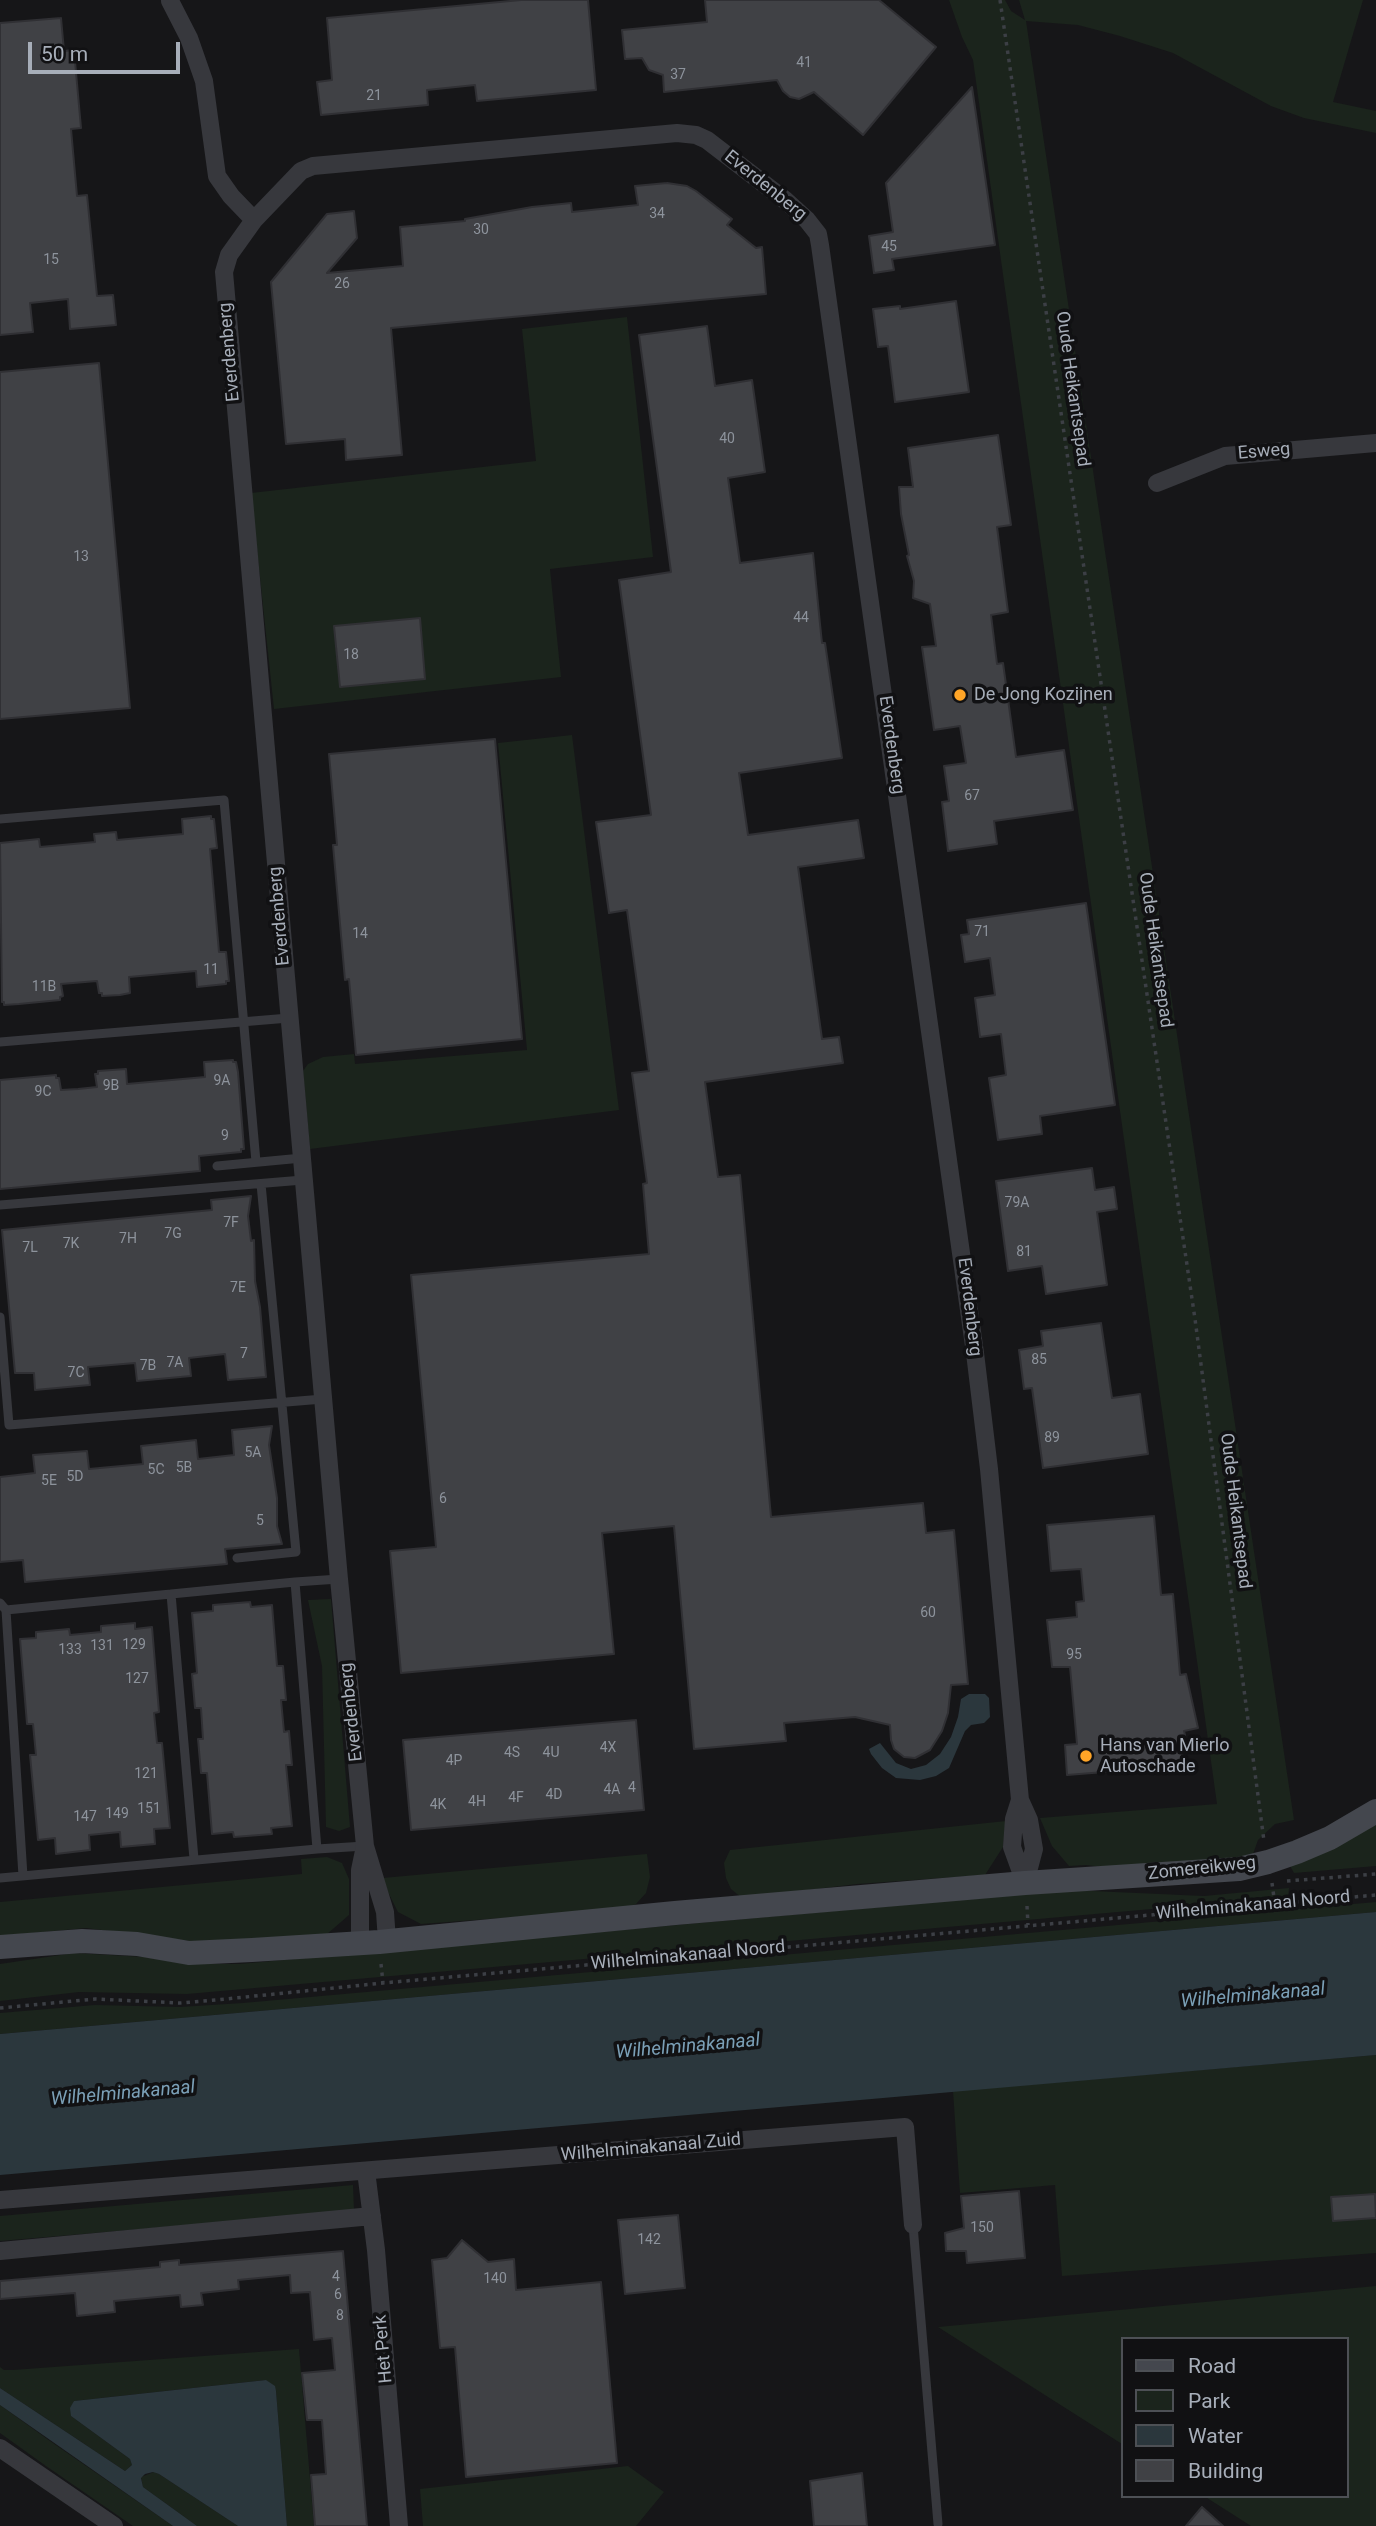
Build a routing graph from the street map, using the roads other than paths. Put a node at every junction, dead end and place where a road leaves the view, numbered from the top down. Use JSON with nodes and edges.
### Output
{"nodes":[{"id":1,"x":170,"y":1,"type":"edge"},
{"id":2,"x":254,"y":220,"type":"junction"},
{"id":3,"x":1376,"y":443,"type":"edge"},
{"id":4,"x":1157,"y":483,"type":"dead end"},
{"id":5,"x":0,"y":820,"type":"edge"},
{"id":6,"x":289,"y":1018,"type":"junction"},
{"id":7,"x":243,"y":1021,"type":"junction"},
{"id":8,"x":0,"y":1042,"type":"edge"},
{"id":9,"x":302,"y":1158,"type":"junction"},
{"id":10,"x":256,"y":1162,"type":"junction"},
{"id":11,"x":217,"y":1166,"type":"dead end"},
{"id":12,"x":303,"y":1180,"type":"junction"},
{"id":13,"x":261,"y":1184,"type":"junction"},
{"id":14,"x":0,"y":1205,"type":"edge"},
{"id":15,"x":0,"y":1317,"type":"edge"},
{"id":16,"x":323,"y":1399,"type":"junction"},
{"id":17,"x":282,"y":1403,"type":"junction"},
{"id":18,"x":237,"y":1558,"type":"dead end"},
{"id":19,"x":339,"y":1579,"type":"junction"},
{"id":20,"x":295,"y":1582,"type":"junction"},
{"id":21,"x":171,"y":1594,"type":"junction"},
{"id":22,"x":3,"y":1606,"type":"edge"},
{"id":23,"x":1376,"y":1811,"type":"edge"},
{"id":24,"x":365,"y":1846,"type":"junction"},
{"id":25,"x":317,"y":1849,"type":"junction"},
{"id":26,"x":194,"y":1859,"type":"junction"},
{"id":27,"x":23,"y":1876,"type":"junction"},
{"id":28,"x":0,"y":1878,"type":"edge"},
{"id":29,"x":1025,"y":1883,"type":"junction"},
{"id":30,"x":387,"y":1941,"type":"junction"},
{"id":31,"x":360,"y":1943,"type":"junction"},
{"id":32,"x":0,"y":1947,"type":"edge"},
{"id":33,"x":366,"y":2172,"type":"junction"},
{"id":34,"x":0,"y":2200,"type":"edge"},
{"id":35,"x":372,"y":2216,"type":"junction"},
{"id":36,"x":913,"y":2225,"type":"joint"},
{"id":37,"x":0,"y":2251,"type":"edge"},
{"id":38,"x":0,"y":2448,"type":"edge"},
{"id":39,"x":938,"y":2524,"type":"edge"},
{"id":40,"x":114,"y":2526,"type":"edge"},
{"id":41,"x":399,"y":2526,"type":"edge"}],
"edges":[{"from":1,"to":2,"type":"street"},
{"from":2,"to":6,"type":"street","name":"Everdenberg"},
{"from":2,"to":29,"type":"street","name":"Everdenberg"},
{"from":3,"to":4,"type":"street","name":"Esweg"},
{"from":5,"to":7,"type":"lane"},
{"from":6,"to":7,"type":"lane"},
{"from":6,"to":9,"type":"street","name":"Everdenberg"},
{"from":7,"to":8,"type":"lane"},
{"from":7,"to":10,"type":"lane"},
{"from":9,"to":10,"type":"lane"},
{"from":9,"to":12,"type":"street","name":"Everdenberg"},
{"from":10,"to":11,"type":"lane"},
{"from":12,"to":13,"type":"lane"},
{"from":12,"to":16,"type":"street","name":"Everdenberg"},
{"from":13,"to":14,"type":"lane"},
{"from":13,"to":17,"type":"lane"},
{"from":15,"to":17,"type":"lane"},
{"from":16,"to":17,"type":"lane"},
{"from":16,"to":19,"type":"street","name":"Everdenberg"},
{"from":17,"to":18,"type":"lane"},
{"from":19,"to":20,"type":"lane"},
{"from":19,"to":24,"type":"street","name":"Everdenberg"},
{"from":20,"to":21,"type":"lane"},
{"from":20,"to":25,"type":"lane"},
{"from":21,"to":22,"type":"lane"},
{"from":21,"to":26,"type":"lane"},
{"from":22,"to":27,"type":"lane"},
{"from":23,"to":29,"type":"street","name":"Zomereikweg"},
{"from":24,"to":25,"type":"lane"},
{"from":24,"to":30,"type":"street","name":"Everdenberg"},
{"from":24,"to":31,"type":"street","name":"Everdenberg"},
{"from":25,"to":26,"type":"lane"},
{"from":26,"to":27,"type":"lane"},
{"from":27,"to":28,"type":"lane"},
{"from":29,"to":30,"type":"street"},
{"from":30,"to":31,"type":"street"},
{"from":31,"to":32,"type":"street"},
{"from":33,"to":34,"type":"street","name":"Wilhelminakanaal Zuid"},
{"from":33,"to":35,"type":"street","name":"Het Perk"},
{"from":33,"to":36,"type":"street","name":"Wilhelminakanaal Zuid"},
{"from":35,"to":37,"type":"street"},
{"from":35,"to":41,"type":"street","name":"Het Perk"},
{"from":36,"to":39,"type":"lane","name":"Wilhelminakanaal Zuid"},
{"from":38,"to":40,"type":"street"}]}
